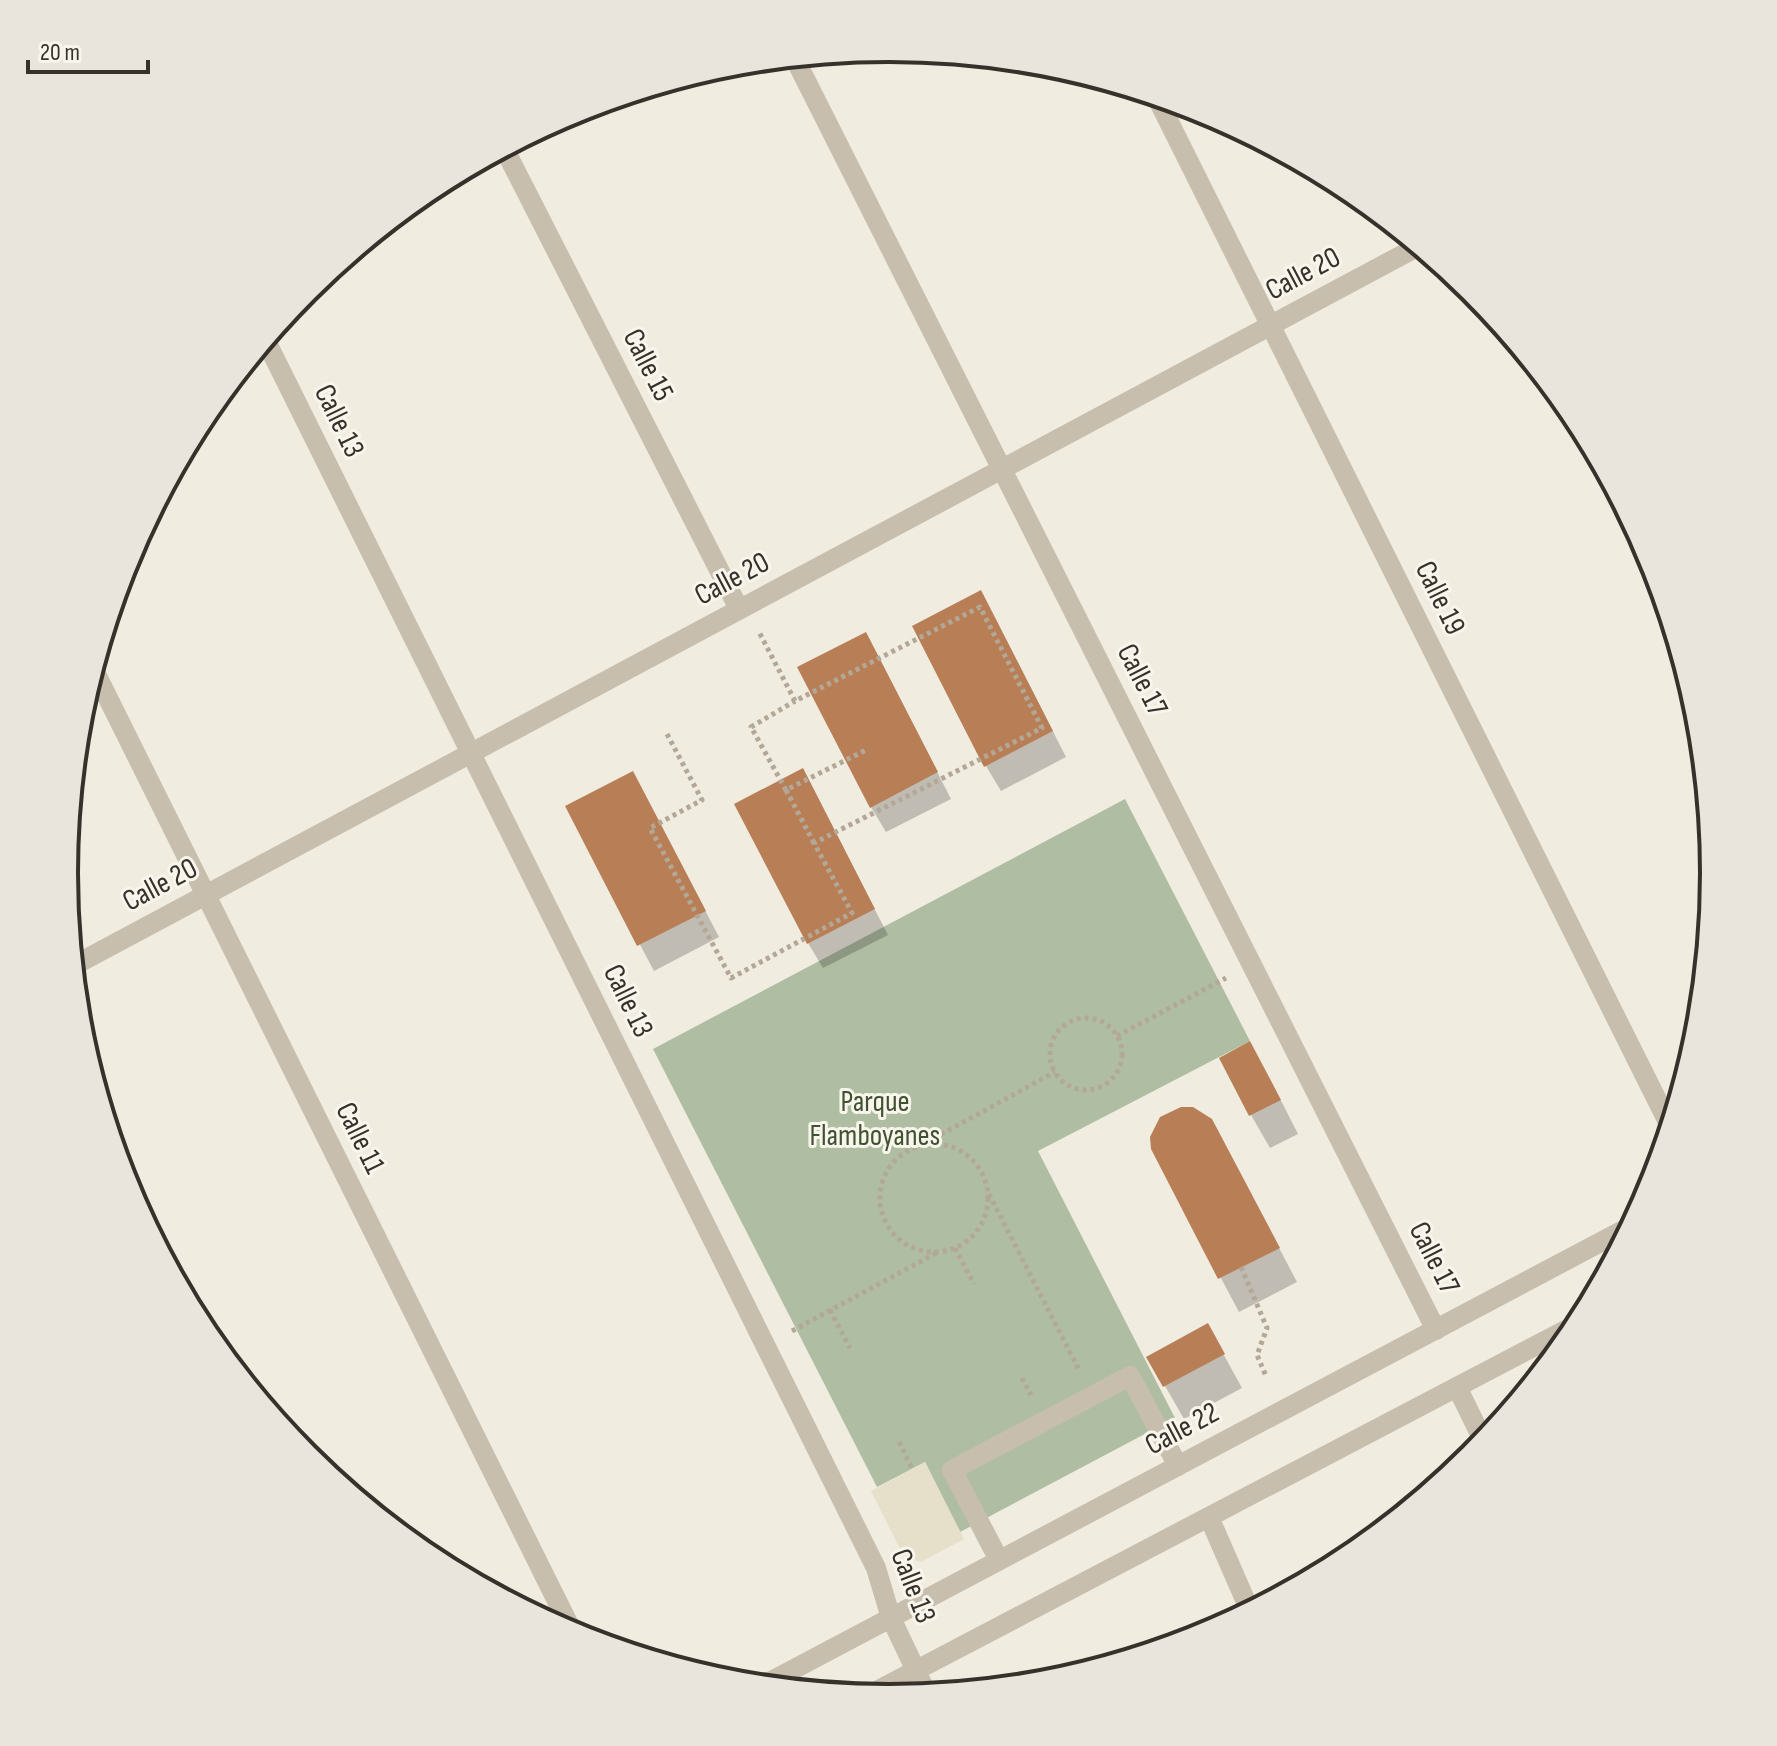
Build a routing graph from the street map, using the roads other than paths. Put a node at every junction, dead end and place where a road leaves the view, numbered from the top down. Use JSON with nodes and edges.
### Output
{"nodes":[{"id":1,"x":799,"y":67,"type":"edge"},
{"id":2,"x":1163,"y":110,"type":"edge"},
{"id":3,"x":509,"y":157,"type":"edge"},
{"id":4,"x":1409,"y":252,"type":"edge"},
{"id":5,"x":1270,"y":326,"type":"junction"},
{"id":6,"x":270,"y":349,"type":"edge"},
{"id":7,"x":1002,"y":469,"type":"junction"},
{"id":8,"x":739,"y":609,"type":"junction"},
{"id":9,"x":100,"y":683,"type":"edge"},
{"id":10,"x":470,"y":753,"type":"junction"},
{"id":11,"x":205,"y":895,"type":"junction"},
{"id":12,"x":82,"y":961,"type":"edge"},
{"id":13,"x":1663,"y":1112,"type":"edge"},
{"id":14,"x":1615,"y":1235,"type":"edge"},
{"id":15,"x":1436,"y":1330,"type":"junction"},
{"id":16,"x":1554,"y":1336,"type":"edge"},
{"id":17,"x":1457,"y":1387,"type":"junction"},
{"id":18,"x":1478,"y":1429,"type":"edge"},
{"id":19,"x":1178,"y":1466,"type":"junction"},
{"id":20,"x":1209,"y":1517,"type":"junction"},
{"id":21,"x":999,"y":1560,"type":"junction"},
{"id":22,"x":1246,"y":1601,"type":"edge"},
{"id":23,"x":564,"y":1616,"type":"edge"},
{"id":24,"x":891,"y":1618,"type":"junction"},
{"id":25,"x":916,"y":1670,"type":"junction"},
{"id":26,"x":780,"y":1676,"type":"edge"},
{"id":27,"x":922,"y":1683,"type":"edge"},
{"id":28,"x":890,"y":1684,"type":"edge"}],
"edges":[{"from":1,"to":7,"type":"street","name":"Calle 17"},
{"from":2,"to":5,"type":"street","name":"Calle 19"},
{"from":3,"to":8,"type":"street","name":"Calle 15"},
{"from":4,"to":5,"type":"street","name":"Calle 20"},
{"from":5,"to":7,"type":"street","name":"Calle 20"},
{"from":5,"to":13,"type":"street","name":"Calle 19"},
{"from":6,"to":10,"type":"street","name":"Calle 13"},
{"from":7,"to":8,"type":"street","name":"Calle 20"},
{"from":7,"to":15,"type":"street","name":"Calle 17"},
{"from":8,"to":10,"type":"street","name":"Calle 20"},
{"from":9,"to":11,"type":"street","name":"Calle 11"},
{"from":10,"to":11,"type":"street","name":"Calle 20"},
{"from":10,"to":24,"type":"street","name":"Calle 13"},
{"from":11,"to":12,"type":"street","name":"Calle 20"},
{"from":11,"to":23,"type":"street","name":"Calle 11"},
{"from":14,"to":15,"type":"street","name":"Calle 22"},
{"from":15,"to":19,"type":"street","name":"Calle 22"},
{"from":16,"to":17,"type":"street"},
{"from":17,"to":18,"type":"street"},
{"from":17,"to":20,"type":"street"},
{"from":19,"to":21,"type":"street","name":"Calle 22"},
{"from":19,"to":21,"type":"street"},
{"from":20,"to":22,"type":"street"},
{"from":20,"to":25,"type":"street"},
{"from":21,"to":24,"type":"street","name":"Calle 22"},
{"from":24,"to":25,"type":"street","name":"Calle 13"},
{"from":24,"to":26,"type":"street","name":"Calle 22"},
{"from":25,"to":27,"type":"street","name":"Calle 13"},
{"from":25,"to":28,"type":"street"}]}
